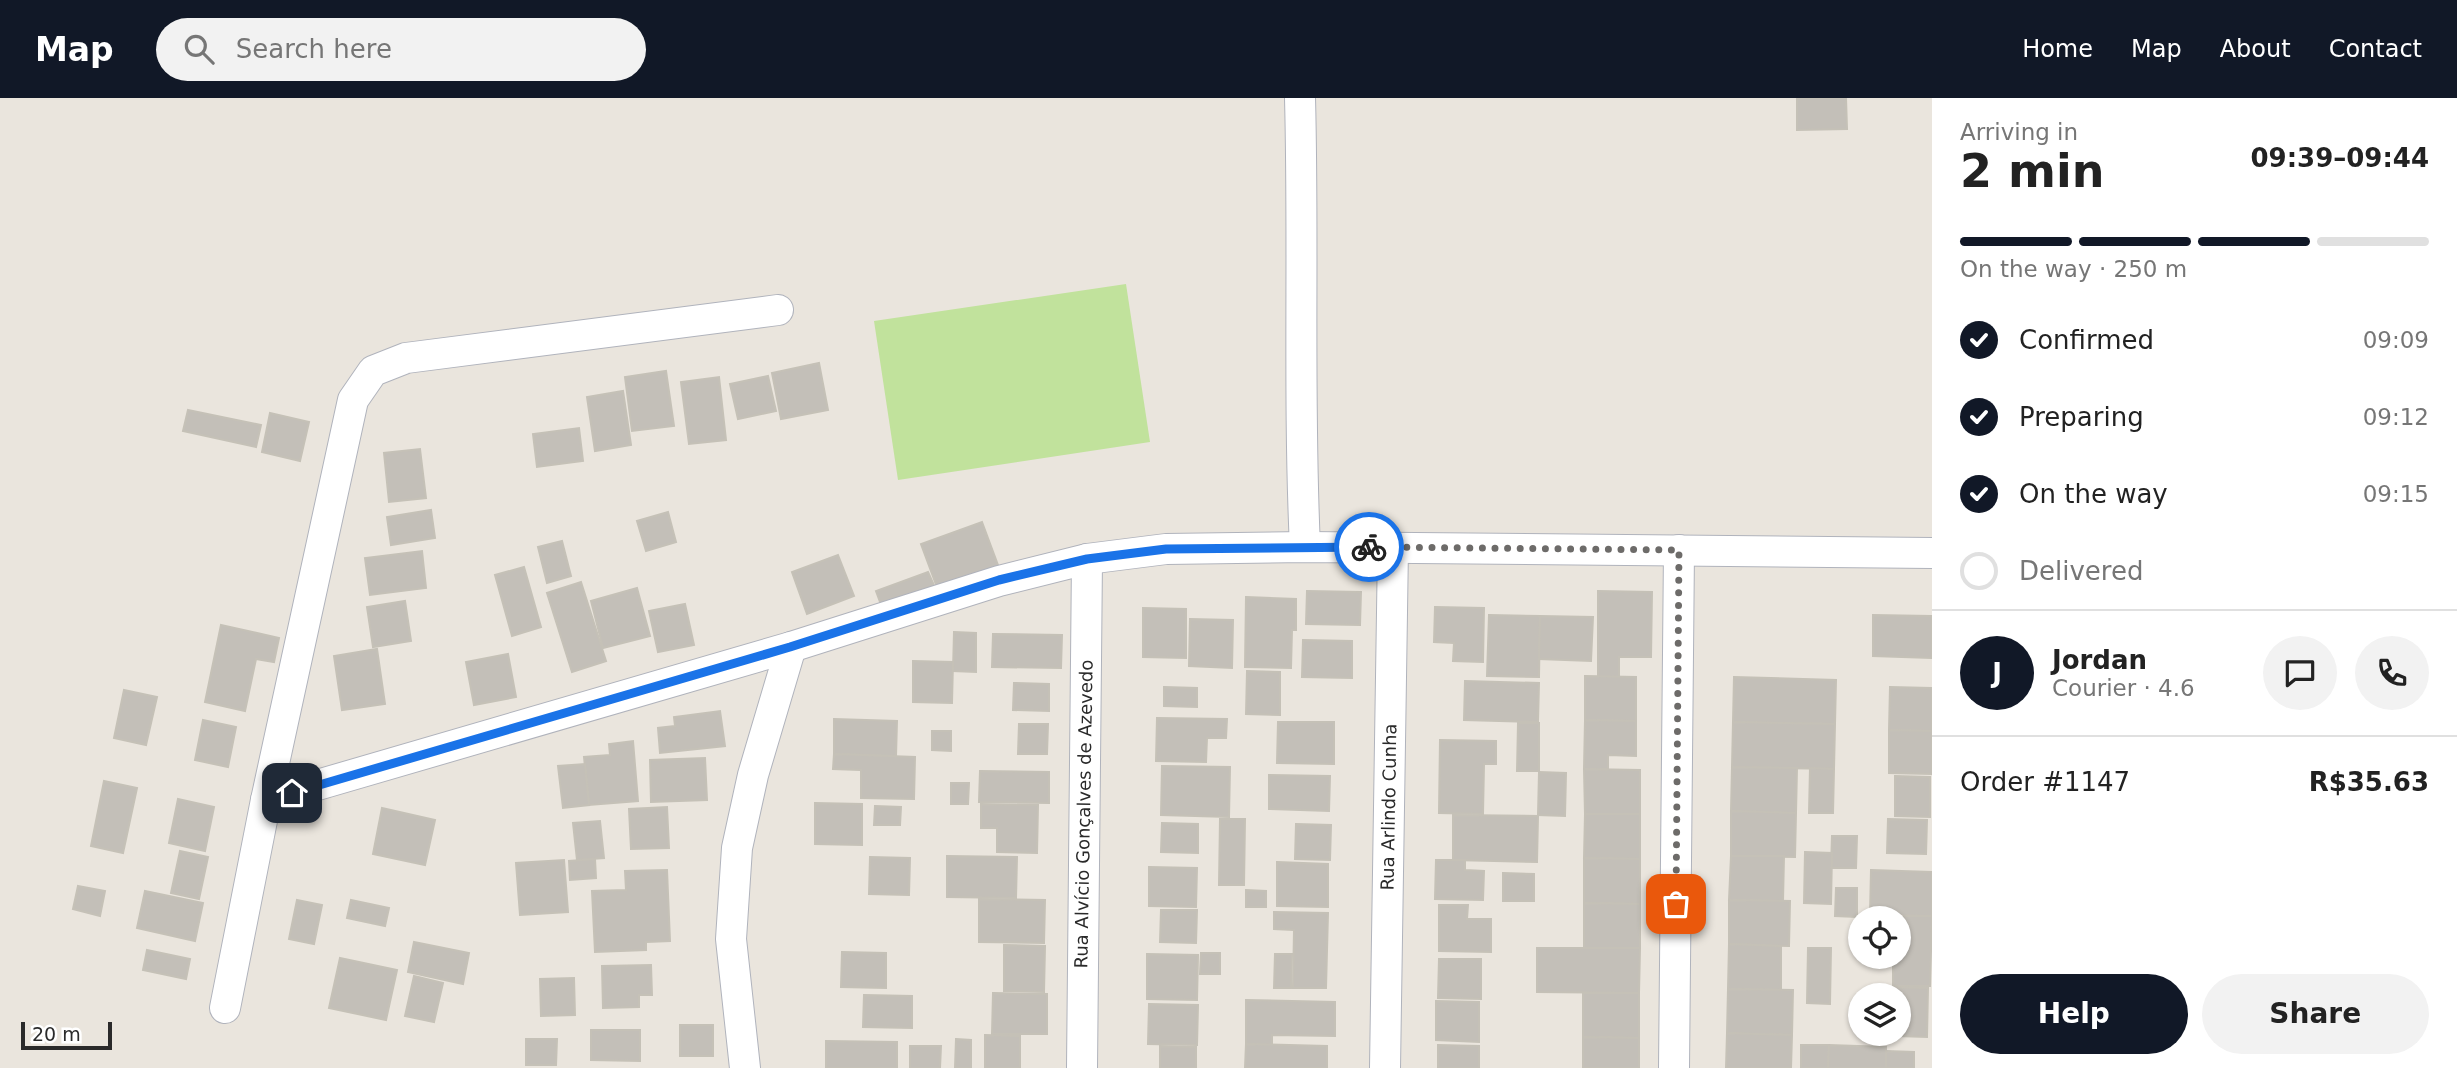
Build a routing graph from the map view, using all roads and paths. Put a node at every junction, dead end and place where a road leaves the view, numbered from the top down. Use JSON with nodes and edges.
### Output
{"nodes":[{"id":1,"x":1300,"y":98,"type":"edge"},
{"id":2,"x":778,"y":310,"type":"dead end"},
{"id":3,"x":1305,"y":547,"type":"junction"},
{"id":4,"x":1393,"y":547,"type":"junction"},
{"id":5,"x":1679,"y":550,"type":"junction"},
{"id":6,"x":1932,"y":553,"type":"edge"},
{"id":7,"x":1087,"y":559,"type":"junction"},
{"id":8,"x":790,"y":647,"type":"junction"},
{"id":9,"x":266,"y":800,"type":"junction"},
{"id":10,"x":225,"y":1008,"type":"dead end"},
{"id":11,"x":745,"y":1068,"type":"edge"},
{"id":12,"x":1082,"y":1068,"type":"edge"},
{"id":13,"x":1385,"y":1068,"type":"edge"},
{"id":14,"x":1674,"y":1068,"type":"edge"}],
"edges":[{"from":1,"to":3,"type":"street"},
{"from":2,"to":9,"type":"street"},
{"from":3,"to":4,"type":"street"},
{"from":3,"to":7,"type":"street"},
{"from":4,"to":5,"type":"street"},
{"from":4,"to":13,"type":"street","name":"Rua Arlindo Cunha"},
{"from":5,"to":6,"type":"street"},
{"from":5,"to":14,"type":"street"},
{"from":7,"to":8,"type":"street"},
{"from":7,"to":12,"type":"street","name":"Rua Alvício Gonçalves de Azevedo"},
{"from":8,"to":9,"type":"street"},
{"from":8,"to":11,"type":"street"},
{"from":9,"to":10,"type":"street"}]}
